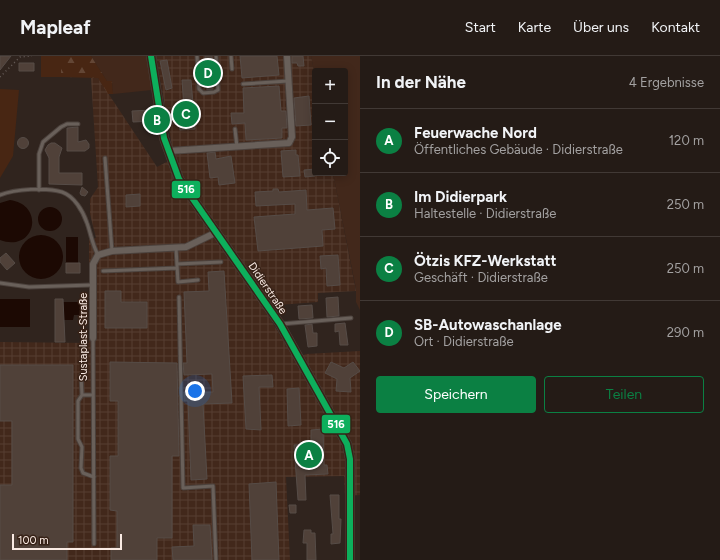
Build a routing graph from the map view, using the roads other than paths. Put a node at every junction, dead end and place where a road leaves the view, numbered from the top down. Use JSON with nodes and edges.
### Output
{"nodes":[{"id":1,"x":151,"y":56,"type":"edge"},
{"id":2,"x":198,"y":56,"type":"edge"},
{"id":3,"x":216,"y":56,"type":"edge"},
{"id":4,"x":231,"y":56,"type":"edge"},
{"id":5,"x":287,"y":56,"type":"edge"},
{"id":6,"x":232,"y":69,"type":"dead end"},
{"id":7,"x":288,"y":80,"type":"junction"},
{"id":8,"x":243,"y":84,"type":"dead end"},
{"id":9,"x":78,"y":124,"type":"dead end"},
{"id":10,"x":235,"y":129,"type":"dead end"},
{"id":11,"x":237,"y":147,"type":"junction"},
{"id":12,"x":169,"y":151,"type":"junction"},
{"id":13,"x":105,"y":158,"type":"dead end"},
{"id":14,"x":39,"y":190,"type":"junction"},
{"id":15,"x":0,"y":195,"type":"edge"},
{"id":16,"x":217,"y":232,"type":"junction"},
{"id":17,"x":176,"y":248,"type":"junction"},
{"id":18,"x":112,"y":251,"type":"junction"},
{"id":19,"x":98,"y":255,"type":"junction"},
{"id":20,"x":221,"y":262,"type":"dead end"},
{"id":21,"x":177,"y":264,"type":"junction"},
{"id":22,"x":177,"y":268,"type":"junction"},
{"id":23,"x":103,"y":271,"type":"dead end"},
{"id":24,"x":198,"y":280,"type":"dead end"},
{"id":25,"x":0,"y":283,"type":"edge"},
{"id":26,"x":92,"y":286,"type":"junction"},
{"id":27,"x":179,"y":297,"type":"dead end"},
{"id":28,"x":351,"y":318,"type":"dead end"},
{"id":29,"x":280,"y":324,"type":"junction"},
{"id":30,"x":93,"y":338,"type":"joint"},
{"id":31,"x":80,"y":375,"type":"dead end"},
{"id":32,"x":82,"y":395,"type":"junction"},
{"id":33,"x":93,"y":395,"type":"junction"},
{"id":34,"x":94,"y":477,"type":"junction"},
{"id":35,"x":94,"y":544,"type":"dead end"},
{"id":36,"x":216,"y":560,"type":"edge"},
{"id":37,"x":350,"y":560,"type":"edge"}],
"edges":[{"from":1,"to":12,"type":"street","name":"Didierstraße"},
{"from":2,"to":3,"type":"lane"},
{"from":4,"to":6,"type":"lane"},
{"from":5,"to":7,"type":"street"},
{"from":7,"to":8,"type":"lane"},
{"from":7,"to":11,"type":"street"},
{"from":9,"to":14,"type":"lane"},
{"from":10,"to":11,"type":"lane"},
{"from":11,"to":12,"type":"street"},
{"from":12,"to":16,"type":"street","name":"Didierstraße"},
{"from":13,"to":18,"type":"lane"},
{"from":14,"to":15,"type":"lane"},
{"from":14,"to":19,"type":"lane"},
{"from":16,"to":17,"type":"street"},
{"from":16,"to":29,"type":"street","name":"Didierstraße"},
{"from":17,"to":18,"type":"street"},
{"from":17,"to":21,"type":"lane"},
{"from":18,"to":19,"type":"street"},
{"from":19,"to":26,"type":"street","name":"Sustaplast-Straße"},
{"from":20,"to":21,"type":"lane"},
{"from":21,"to":22,"type":"lane"},
{"from":22,"to":23,"type":"lane"},
{"from":22,"to":24,"type":"lane"},
{"from":25,"to":26,"type":"lane"},
{"from":26,"to":30,"type":"street","name":"Sustaplast-Straße"},
{"from":27,"to":36,"type":"lane"},
{"from":28,"to":29,"type":"lane"},
{"from":29,"to":37,"type":"street","name":"Didierstraße"},
{"from":30,"to":33,"type":"lane","name":"Sustaplast-Straße"},
{"from":31,"to":32,"type":"lane"},
{"from":32,"to":33,"type":"lane"},
{"from":32,"to":34,"type":"lane"},
{"from":33,"to":34,"type":"lane","name":"Sustaplast-Straße"},
{"from":34,"to":35,"type":"lane","name":"Sustaplast-Straße"}]}
